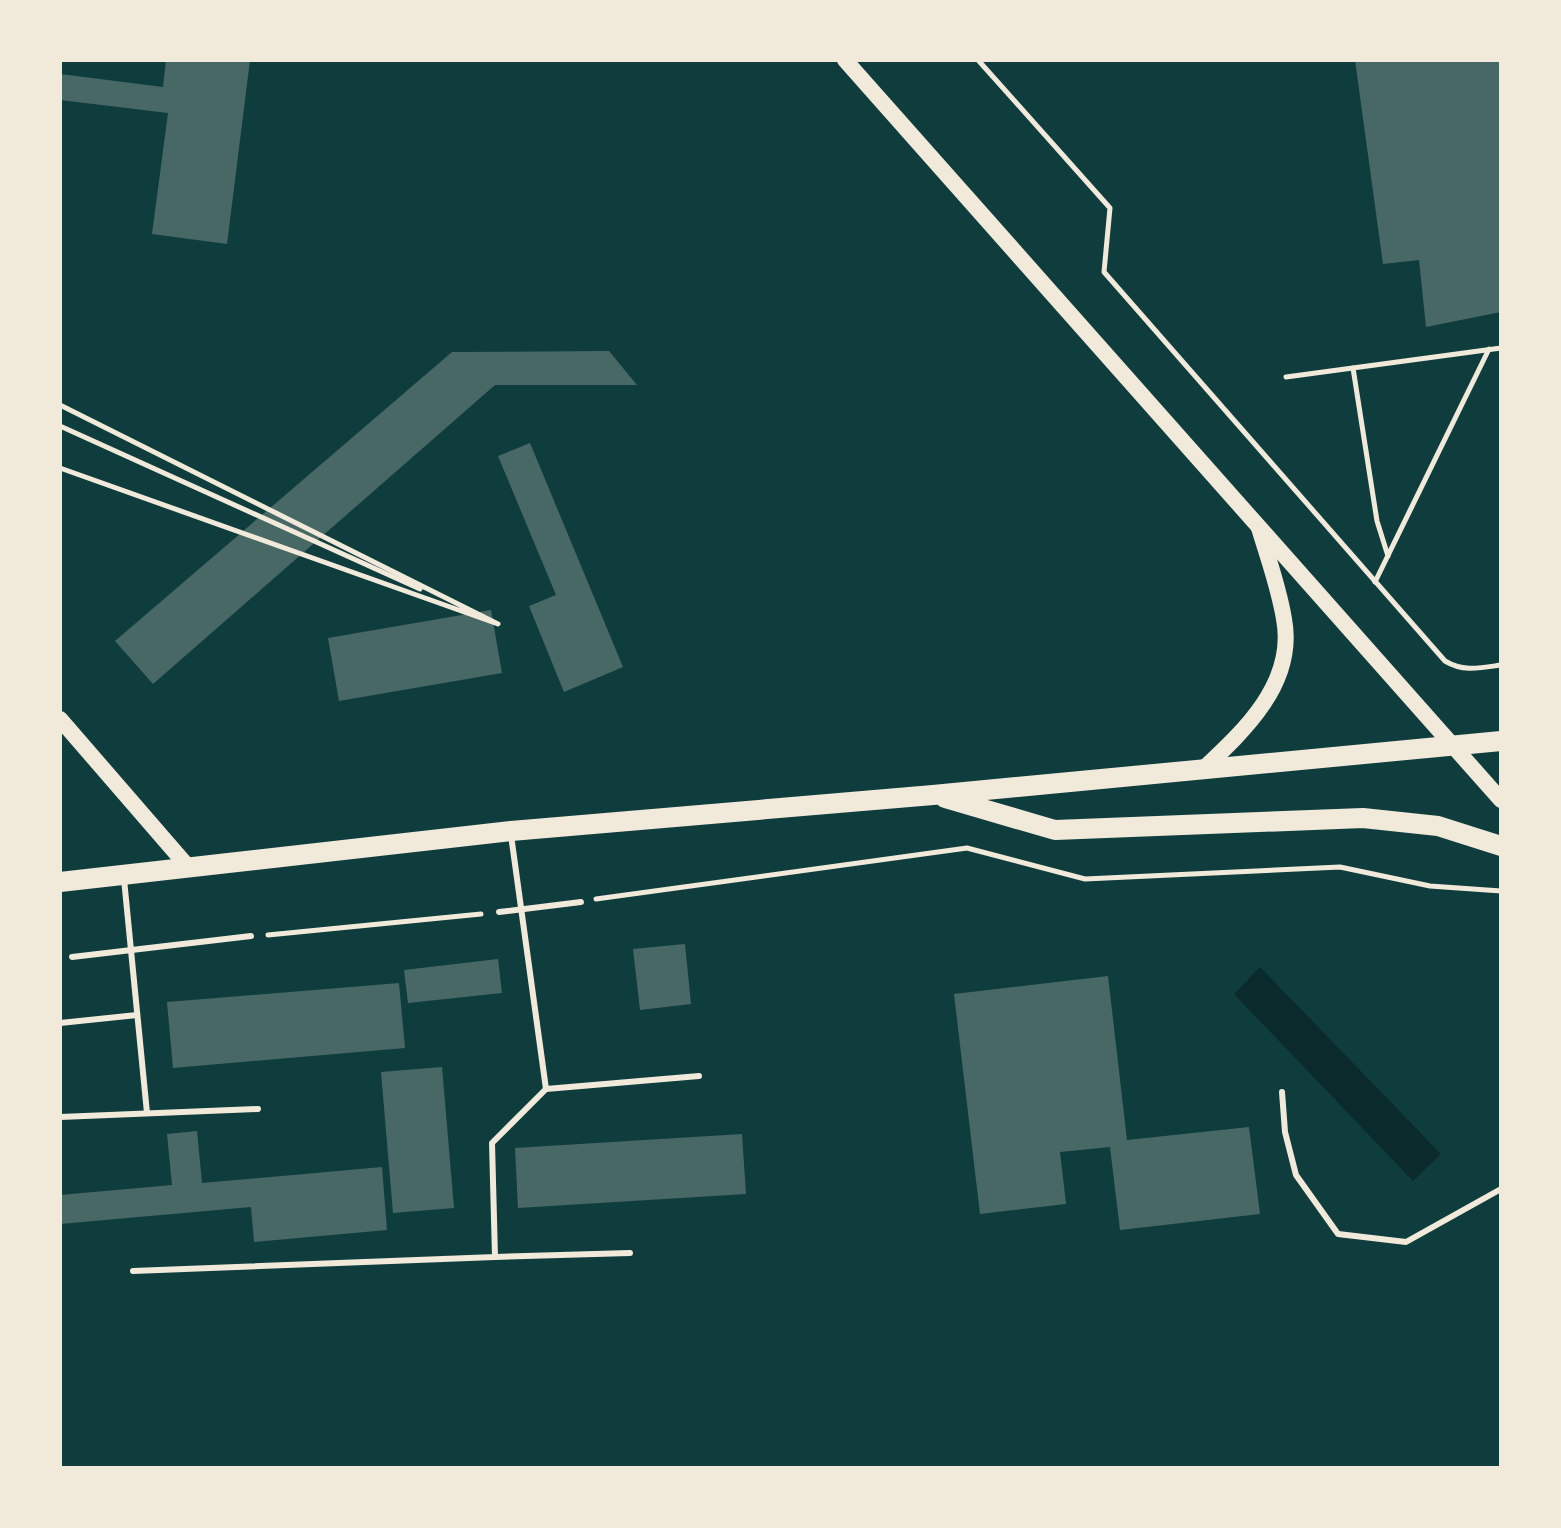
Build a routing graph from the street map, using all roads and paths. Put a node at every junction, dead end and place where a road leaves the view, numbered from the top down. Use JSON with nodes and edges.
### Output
{"nodes":[{"id":1,"x":845,"y":60,"type":"edge"},
{"id":2,"x":978,"y":60,"type":"edge"},
{"id":3,"x":1501,"y":348,"type":"edge"},
{"id":4,"x":1489,"y":349,"type":"junction"},
{"id":5,"x":1353,"y":368,"type":"junction"},
{"id":6,"x":1286,"y":377,"type":"dead end"},
{"id":7,"x":60,"y":405,"type":"edge"},
{"id":8,"x":60,"y":426,"type":"edge"},
{"id":9,"x":60,"y":468,"type":"edge"},
{"id":10,"x":1258,"y":523,"type":"junction"},
{"id":11,"x":1388,"y":556,"type":"junction"},
{"id":12,"x":1375,"y":582,"type":"junction"},
{"id":13,"x":498,"y":624,"type":"junction"},
{"id":14,"x":1501,"y":665,"type":"edge"},
{"id":15,"x":60,"y":719,"type":"edge"},
{"id":16,"x":1501,"y":741,"type":"edge"},
{"id":17,"x":1453,"y":746,"type":"junction"},
{"id":18,"x":1202,"y":770,"type":"junction"},
{"id":19,"x":933,"y":795,"type":"junction"},
{"id":20,"x":1501,"y":800,"type":"edge"},
{"id":21,"x":511,"y":831,"type":"junction"},
{"id":22,"x":1501,"y":846,"type":"edge"},
{"id":23,"x":189,"y":868,"type":"junction"},
{"id":24,"x":124,"y":875,"type":"junction"},
{"id":25,"x":60,"y":882,"type":"edge"},
{"id":26,"x":1501,"y":891,"type":"edge"},
{"id":27,"x":581,"y":902,"type":"joint"},
{"id":28,"x":521,"y":908,"type":"junction"},
{"id":29,"x":499,"y":912,"type":"joint"},
{"id":30,"x":251,"y":936,"type":"joint"},
{"id":31,"x":131,"y":952,"type":"junction"},
{"id":32,"x":72,"y":957,"type":"dead end"},
{"id":33,"x":137,"y":1015,"type":"junction"},
{"id":34,"x":60,"y":1023,"type":"edge"},
{"id":35,"x":699,"y":1076,"type":"dead end"},
{"id":36,"x":546,"y":1089,"type":"junction"},
{"id":37,"x":1282,"y":1092,"type":"dead end"},
{"id":38,"x":258,"y":1109,"type":"dead end"},
{"id":39,"x":147,"y":1113,"type":"junction"},
{"id":40,"x":60,"y":1117,"type":"edge"},
{"id":41,"x":1501,"y":1189,"type":"edge"},
{"id":42,"x":630,"y":1253,"type":"dead end"},
{"id":43,"x":495,"y":1257,"type":"junction"},
{"id":44,"x":133,"y":1271,"type":"dead end"}],
"edges":[{"from":1,"to":10,"type":"main road"},
{"from":2,"to":12,"type":"path"},
{"from":3,"to":4,"type":"path"},
{"from":4,"to":5,"type":"path"},
{"from":4,"to":11,"type":"path"},
{"from":5,"to":6,"type":"path"},
{"from":5,"to":11,"type":"path"},
{"from":7,"to":13,"type":"path"},
{"from":8,"to":13,"type":"path"},
{"from":9,"to":13,"type":"path"},
{"from":10,"to":17,"type":"main road"},
{"from":10,"to":18,"type":"main road"},
{"from":11,"to":12,"type":"path"},
{"from":12,"to":14,"type":"path"},
{"from":15,"to":23,"type":"main road"},
{"from":16,"to":17,"type":"main road"},
{"from":17,"to":18,"type":"main road"},
{"from":17,"to":20,"type":"main road"},
{"from":18,"to":19,"type":"main road"},
{"from":19,"to":21,"type":"main road"},
{"from":19,"to":22,"type":"main road"},
{"from":21,"to":23,"type":"main road"},
{"from":21,"to":28,"type":"lane"},
{"from":23,"to":24,"type":"main road"},
{"from":24,"to":25,"type":"main road"},
{"from":24,"to":31,"type":"lane"},
{"from":26,"to":27,"type":"path"},
{"from":27,"to":28,"type":"lane"},
{"from":28,"to":29,"type":"lane"},
{"from":28,"to":36,"type":"lane"},
{"from":29,"to":30,"type":"path"},
{"from":30,"to":31,"type":"lane"},
{"from":31,"to":32,"type":"lane"},
{"from":31,"to":33,"type":"lane"},
{"from":33,"to":34,"type":"lane"},
{"from":33,"to":39,"type":"lane"},
{"from":35,"to":36,"type":"lane"},
{"from":36,"to":43,"type":"lane"},
{"from":37,"to":41,"type":"lane"},
{"from":38,"to":39,"type":"lane"},
{"from":39,"to":40,"type":"lane"},
{"from":42,"to":43,"type":"lane"},
{"from":43,"to":44,"type":"lane"}]}
